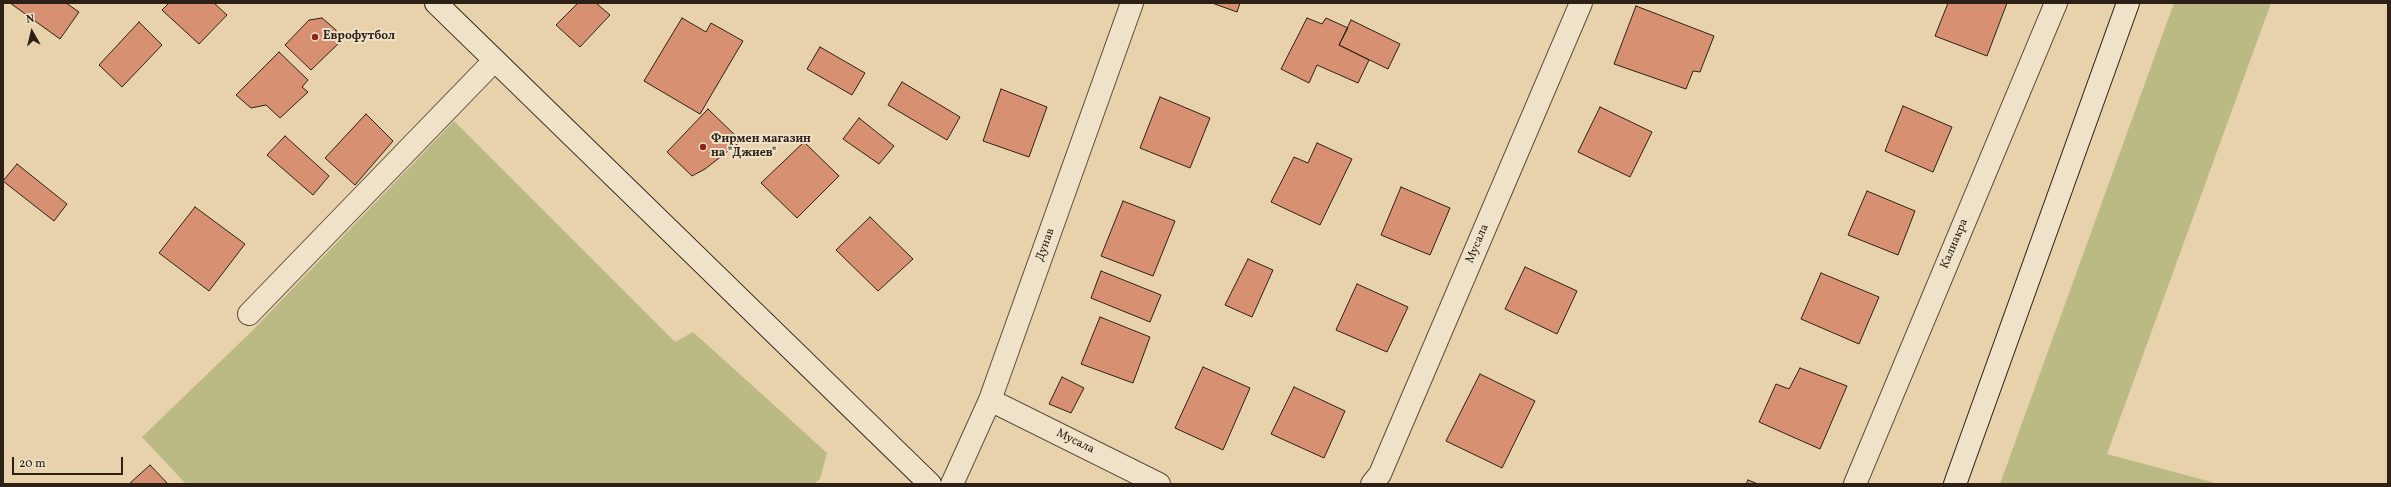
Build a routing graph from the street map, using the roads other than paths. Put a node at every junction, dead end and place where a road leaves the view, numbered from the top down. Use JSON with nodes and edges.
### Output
{"nodes":[{"id":1,"x":436,"y":3,"type":"edge"},
{"id":2,"x":1132,"y":3,"type":"edge"},
{"id":3,"x":1581,"y":3,"type":"edge"},
{"id":4,"x":2056,"y":3,"type":"edge"},
{"id":5,"x":2128,"y":3,"type":"edge"},
{"id":6,"x":494,"y":61,"type":"junction"},
{"id":7,"x":249,"y":314,"type":"dead end"},
{"id":8,"x":990,"y":400,"type":"junction"},
{"id":9,"x":930,"y":484,"type":"edge"},
{"id":10,"x":952,"y":484,"type":"edge"},
{"id":11,"x":1159,"y":484,"type":"edge"},
{"id":12,"x":1372,"y":484,"type":"edge"},
{"id":13,"x":1854,"y":484,"type":"edge"},
{"id":14,"x":1955,"y":484,"type":"edge"}],
"edges":[{"from":1,"to":6,"type":"street"},
{"from":2,"to":8,"type":"street","name":"Дунав"},
{"from":3,"to":12,"type":"street","name":"Мусала"},
{"from":4,"to":13,"type":"street","name":"Калиакра"},
{"from":5,"to":14,"type":"street"},
{"from":6,"to":7,"type":"street"},
{"from":6,"to":9,"type":"street"},
{"from":8,"to":10,"type":"street","name":"Дунав"},
{"from":8,"to":11,"type":"street","name":"Мусала"}]}
